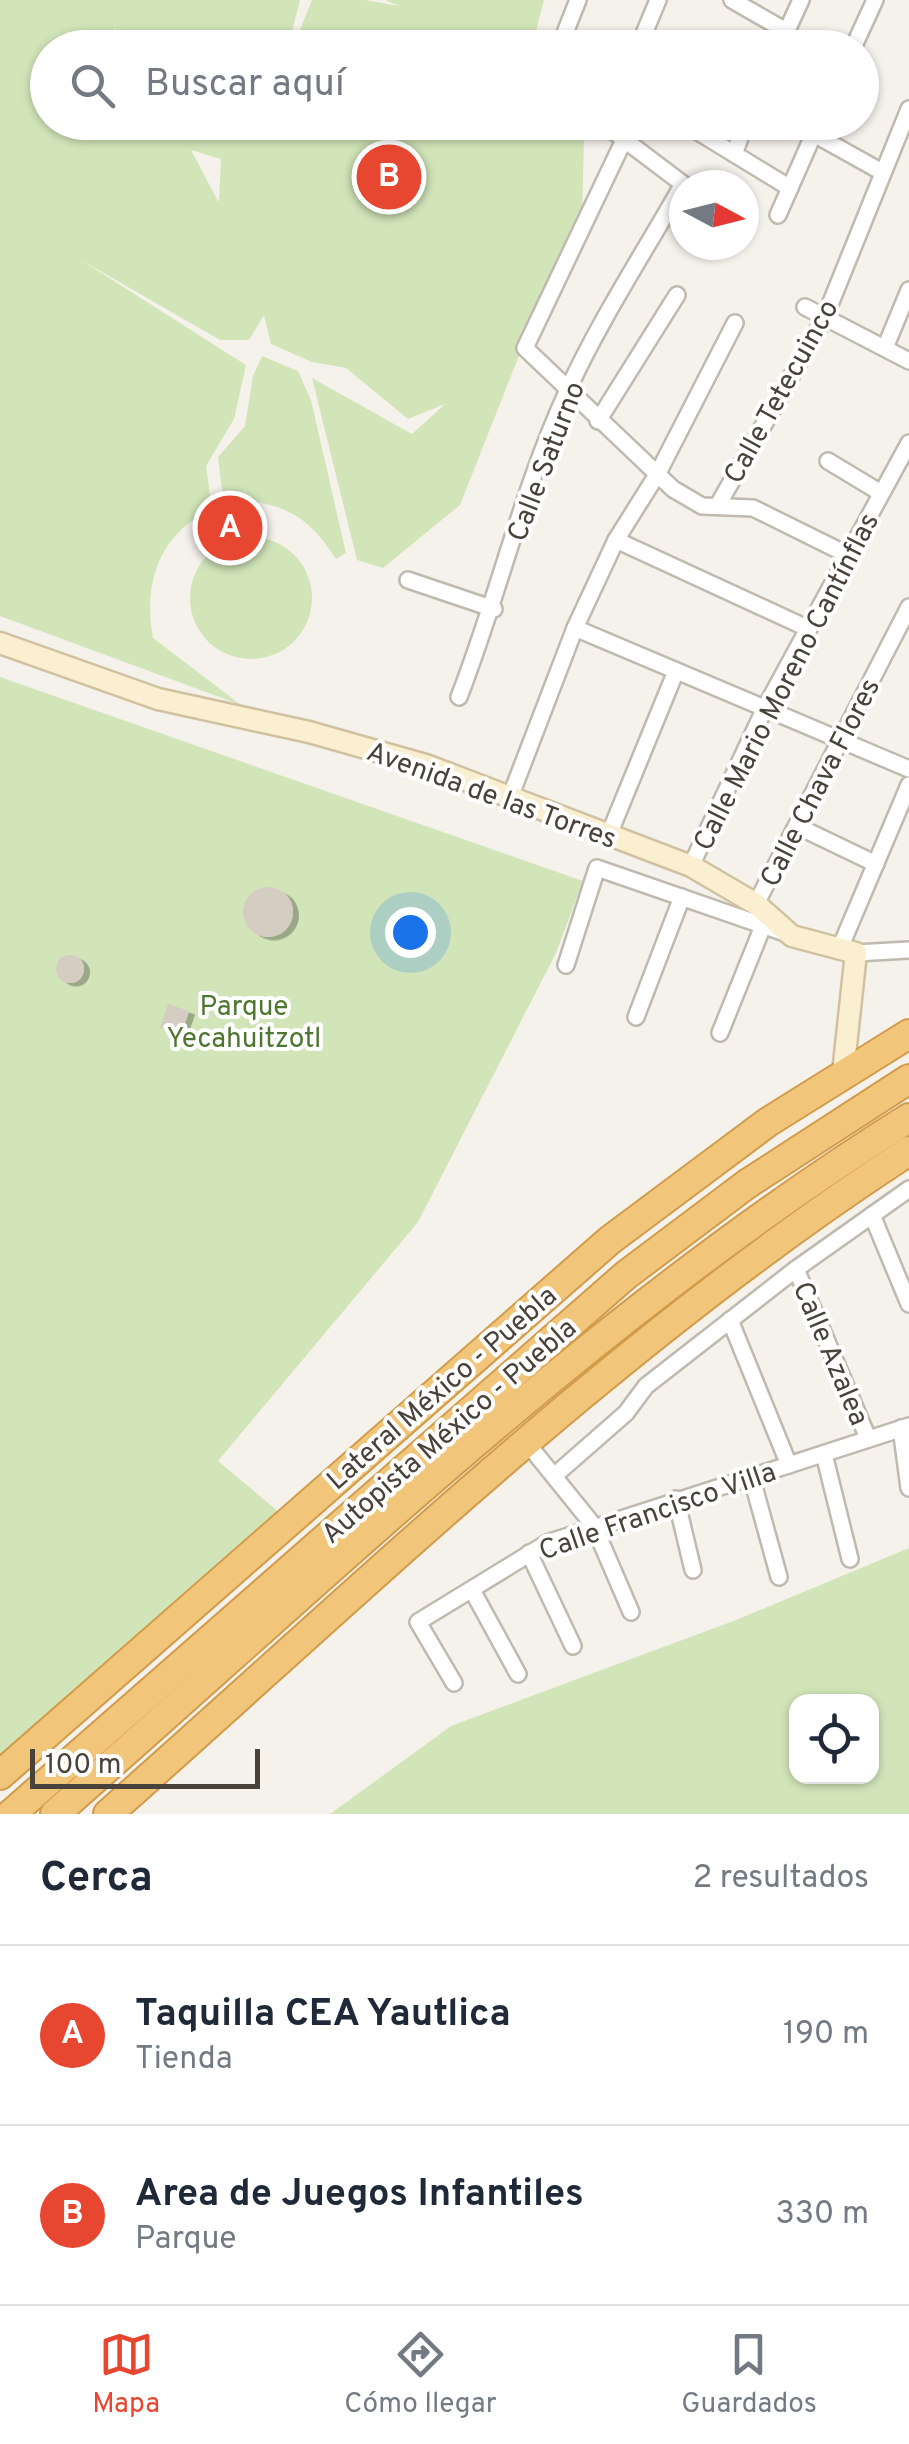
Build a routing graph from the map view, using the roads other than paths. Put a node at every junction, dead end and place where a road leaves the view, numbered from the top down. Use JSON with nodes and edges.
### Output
{"nodes":[{"id":1,"x":578,"y":0,"type":"edge"},
{"id":2,"x":658,"y":0,"type":"edge"},
{"id":3,"x":732,"y":0,"type":"edge"},
{"id":4,"x":801,"y":0,"type":"edge"},
{"id":5,"x":875,"y":0,"type":"edge"},
{"id":6,"x":565,"y":30,"type":"edge"},
{"id":7,"x":645,"y":30,"type":"edge"},
{"id":8,"x":784,"y":30,"type":"edge"},
{"id":9,"x":786,"y":30,"type":"edge"},
{"id":10,"x":861,"y":30,"type":"edge"},
{"id":11,"x":909,"y":110,"type":"edge"},
{"id":12,"x":624,"y":140,"type":"joint"},
{"id":13,"x":711,"y":140,"type":"edge"},
{"id":14,"x":739,"y":140,"type":"edge"},
{"id":15,"x":811,"y":140,"type":"edge"},
{"id":16,"x":834,"y":140,"type":"edge"},
{"id":17,"x":734,"y":154,"type":"junction"},
{"id":18,"x":882,"y":172,"type":"junction"},
{"id":19,"x":669,"y":174,"type":"edge"},
{"id":20,"x":790,"y":188,"type":"junction"},
{"id":21,"x":669,"y":207,"type":"edge"},
{"id":22,"x":778,"y":215,"type":"dead end"},
{"id":23,"x":909,"y":290,"type":"edge"},
{"id":24,"x":676,"y":294,"type":"dead end"},
{"id":25,"x":804,"y":307,"type":"dead end"},
{"id":26,"x":825,"y":318,"type":"junction"},
{"id":27,"x":735,"y":323,"type":"dead end"},
{"id":28,"x":886,"y":348,"type":"junction"},
{"id":29,"x":909,"y":361,"type":"edge"},
{"id":30,"x":566,"y":392,"type":"junction"},
{"id":31,"x":598,"y":421,"type":"junction"},
{"id":32,"x":909,"y":443,"type":"edge"},
{"id":33,"x":828,"y":460,"type":"dead end"},
{"id":34,"x":658,"y":473,"type":"junction"},
{"id":35,"x":880,"y":494,"type":"junction"},
{"id":36,"x":718,"y":504,"type":"junction"},
{"id":37,"x":616,"y":540,"type":"junction"},
{"id":38,"x":848,"y":555,"type":"junction"},
{"id":39,"x":408,"y":580,"type":"dead end"},
{"id":40,"x":909,"y":608,"type":"edge"},
{"id":41,"x":494,"y":609,"type":"junction"},
{"id":42,"x":575,"y":628,"type":"junction"},
{"id":43,"x":808,"y":629,"type":"junction"},
{"id":44,"x":0,"y":643,"type":"edge"},
{"id":45,"x":676,"y":671,"type":"junction"},
{"id":46,"x":459,"y":697,"type":"dead end"},
{"id":47,"x":765,"y":708,"type":"junction"},
{"id":48,"x":841,"y":740,"type":"junction"},
{"id":49,"x":909,"y":769,"type":"edge"},
{"id":50,"x":909,"y":785,"type":"edge"},
{"id":51,"x":508,"y":800,"type":"junction"},
{"id":52,"x":904,"y":813,"type":"edge"},
{"id":53,"x":797,"y":826,"type":"junction"},
{"id":54,"x":608,"y":837,"type":"junction"},
{"id":55,"x":876,"y":864,"type":"junction"},
{"id":56,"x":690,"y":866,"type":"junction"},
{"id":57,"x":682,"y":897,"type":"junction"},
{"id":58,"x":756,"y":904,"type":"junction"},
{"id":59,"x":763,"y":926,"type":"junction"},
{"id":60,"x":792,"y":936,"type":"junction"},
{"id":61,"x":848,"y":950,"type":"junction"},
{"id":62,"x":909,"y":950,"type":"edge"},
{"id":63,"x":566,"y":965,"type":"dead end"},
{"id":64,"x":636,"y":1017,"type":"dead end"},
{"id":65,"x":720,"y":1033,"type":"dead end"},
{"id":66,"x":909,"y":1034,"type":"edge"},
{"id":67,"x":852,"y":1068,"type":"junction"},
{"id":68,"x":909,"y":1079,"type":"edge"},
{"id":69,"x":909,"y":1118,"type":"edge"},
{"id":70,"x":909,"y":1151,"type":"edge"},
{"id":71,"x":909,"y":1189,"type":"edge"},
{"id":72,"x":872,"y":1215,"type":"junction"},
{"id":73,"x":796,"y":1269,"type":"junction"},
{"id":74,"x":909,"y":1304,"type":"edge"},
{"id":75,"x":730,"y":1320,"type":"junction"},
{"id":76,"x":905,"y":1427,"type":"edge"},
{"id":77,"x":868,"y":1438,"type":"junction"},
{"id":78,"x":528,"y":1443,"type":"junction"},
{"id":79,"x":824,"y":1454,"type":"junction"},
{"id":80,"x":788,"y":1466,"type":"junction"},
{"id":81,"x":554,"y":1476,"type":"junction"},
{"id":82,"x":752,"y":1479,"type":"junction"},
{"id":83,"x":909,"y":1488,"type":"edge"},
{"id":84,"x":676,"y":1500,"type":"junction"},
{"id":85,"x":594,"y":1526,"type":"junction"},
{"id":86,"x":528,"y":1553,"type":"junction"},
{"id":87,"x":850,"y":1559,"type":"dead end"},
{"id":88,"x":693,"y":1570,"type":"dead end"},
{"id":89,"x":779,"y":1577,"type":"dead end"},
{"id":90,"x":472,"y":1590,"type":"junction"},
{"id":91,"x":631,"y":1612,"type":"dead end"},
{"id":92,"x":573,"y":1646,"type":"dead end"},
{"id":93,"x":518,"y":1674,"type":"dead end"},
{"id":94,"x":454,"y":1683,"type":"dead end"},
{"id":95,"x":0,"y":1775,"type":"edge"},
{"id":96,"x":11,"y":1814,"type":"edge"},
{"id":97,"x":55,"y":1814,"type":"edge"},
{"id":98,"x":108,"y":1814,"type":"edge"}],
"edges":[{"from":1,"to":6,"type":"street"},
{"from":2,"to":7,"type":"street"},
{"from":3,"to":8,"type":"street"},
{"from":4,"to":9,"type":"street"},
{"from":5,"to":10,"type":"street"},
{"from":11,"to":18,"type":"street","name":"Calle Tetecuinco"},
{"from":12,"to":19,"type":"street"},
{"from":12,"to":30,"type":"street"},
{"from":13,"to":17,"type":"street"},
{"from":14,"to":17,"type":"street"},
{"from":15,"to":20,"type":"street"},
{"from":16,"to":18,"type":"street"},
{"from":17,"to":20,"type":"street"},
{"from":18,"to":26,"type":"street","name":"Calle Tetecuinco"},
{"from":20,"to":22,"type":"street"},
{"from":21,"to":30,"type":"street","name":"Calle Saturno"},
{"from":23,"to":28,"type":"street"},
{"from":24,"to":31,"type":"street"},
{"from":25,"to":26,"type":"street"},
{"from":26,"to":28,"type":"street"},
{"from":26,"to":36,"type":"street","name":"Calle Tetecuinco"},
{"from":27,"to":34,"type":"street"},
{"from":28,"to":29,"type":"street"},
{"from":30,"to":31,"type":"street"},
{"from":30,"to":41,"type":"street","name":"Calle Saturno"},
{"from":31,"to":34,"type":"street"},
{"from":32,"to":35,"type":"street","name":"Calle Mario Moreno Cantínflas"},
{"from":33,"to":35,"type":"street"},
{"from":34,"to":36,"type":"street"},
{"from":34,"to":37,"type":"street"},
{"from":35,"to":38,"type":"street","name":"Calle Mario Moreno Cantínflas"},
{"from":36,"to":38,"type":"street"},
{"from":37,"to":42,"type":"street"},
{"from":37,"to":43,"type":"street"},
{"from":38,"to":43,"type":"street","name":"Calle Mario Moreno Cantínflas"},
{"from":39,"to":41,"type":"street"},
{"from":40,"to":48,"type":"street","name":"Calle Chava Flores"},
{"from":41,"to":46,"type":"street","name":"Calle Saturno"},
{"from":42,"to":45,"type":"street"},
{"from":42,"to":51,"type":"street"},
{"from":43,"to":47,"type":"street","name":"Calle Mario Moreno Cantínflas"},
{"from":44,"to":51,"type":"street","name":"Avenida de las Torres"},
{"from":45,"to":47,"type":"street"},
{"from":45,"to":54,"type":"street"},
{"from":47,"to":48,"type":"street"},
{"from":47,"to":56,"type":"street","name":"Calle Mario Moreno Cantínflas"},
{"from":48,"to":49,"type":"street"},
{"from":48,"to":53,"type":"street","name":"Calle Chava Flores"},
{"from":50,"to":52,"type":"street"},
{"from":51,"to":54,"type":"street","name":"Avenida de las Torres"},
{"from":52,"to":55,"type":"street"},
{"from":53,"to":55,"type":"street"},
{"from":53,"to":58,"type":"street","name":"Calle Chava Flores"},
{"from":54,"to":56,"type":"street","name":"Avenida de las Torres"},
{"from":55,"to":61,"type":"street"},
{"from":56,"to":58,"type":"street","name":"Avenida de las Torres"},
{"from":57,"to":59,"type":"street","name":"Avenida de las Torres"},
{"from":57,"to":63,"type":"street","name":"Avenida de las Torres"},
{"from":57,"to":64,"type":"street"},
{"from":58,"to":60,"type":"street","name":"Avenida de las Torres"},
{"from":59,"to":60,"type":"street","name":"Avenida de las Torres"},
{"from":59,"to":65,"type":"street"},
{"from":60,"to":61,"type":"street","name":"Avenida de las Torres"},
{"from":61,"to":62,"type":"street"},
{"from":61,"to":67,"type":"street"},
{"from":66,"to":67,"type":"highway","name":"Lateral México - Puebla"},
{"from":67,"to":95,"type":"highway","name":"Lateral México - Puebla"},
{"from":68,"to":96,"type":"highway","name":"Autopista México - Puebla"},
{"from":69,"to":97,"type":"highway","name":"Autopista México - Puebla"},
{"from":70,"to":78,"type":"highway"},
{"from":71,"to":72,"type":"street"},
{"from":72,"to":73,"type":"street"},
{"from":72,"to":74,"type":"street"},
{"from":73,"to":75,"type":"street"},
{"from":73,"to":77,"type":"street","name":"Calle Azalea"},
{"from":75,"to":80,"type":"street"},
{"from":75,"to":81,"type":"street"},
{"from":76,"to":77,"type":"street","name":"Calle Francisco Villa"},
{"from":76,"to":83,"type":"street"},
{"from":77,"to":79,"type":"street","name":"Calle Francisco Villa"},
{"from":78,"to":81,"type":"street"},
{"from":78,"to":98,"type":"highway"},
{"from":79,"to":80,"type":"street","name":"Calle Francisco Villa"},
{"from":79,"to":87,"type":"street"},
{"from":80,"to":82,"type":"street","name":"Calle Francisco Villa"},
{"from":81,"to":85,"type":"street"},
{"from":82,"to":84,"type":"street","name":"Calle Francisco Villa"},
{"from":82,"to":89,"type":"street"},
{"from":84,"to":85,"type":"street","name":"Calle Francisco Villa"},
{"from":84,"to":88,"type":"street"},
{"from":85,"to":86,"type":"street","name":"Calle Francisco Villa"},
{"from":85,"to":91,"type":"street"},
{"from":86,"to":90,"type":"street","name":"Calle Francisco Villa"},
{"from":86,"to":92,"type":"street"},
{"from":90,"to":93,"type":"street"},
{"from":90,"to":94,"type":"street","name":"Calle Francisco Villa"}]}
